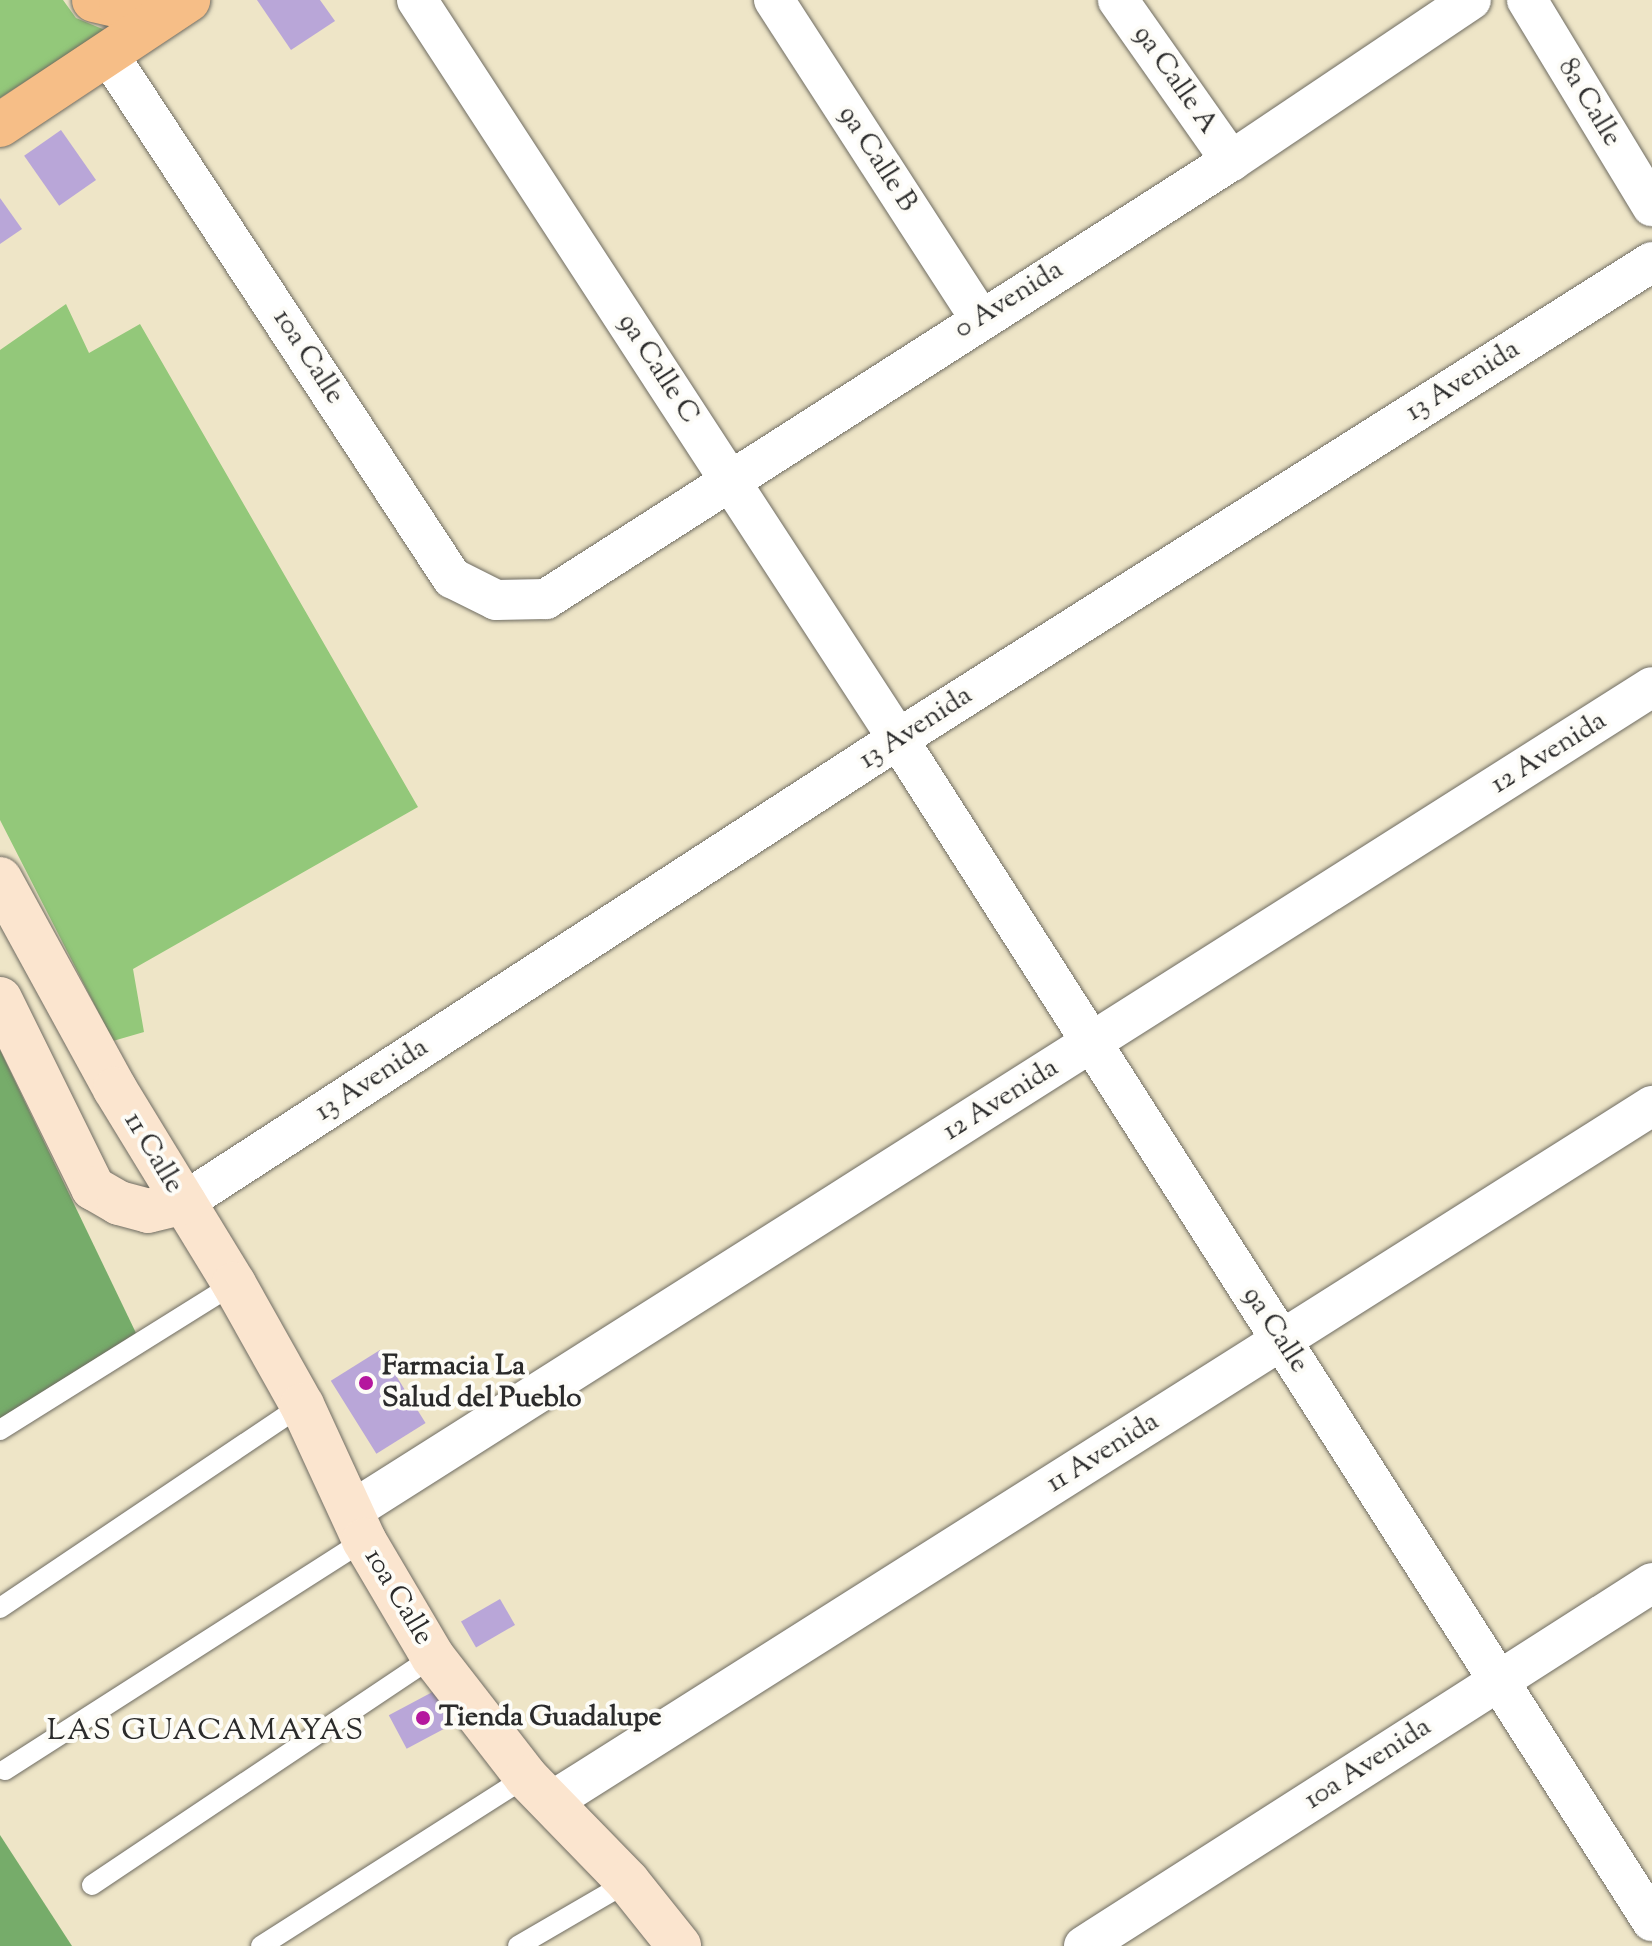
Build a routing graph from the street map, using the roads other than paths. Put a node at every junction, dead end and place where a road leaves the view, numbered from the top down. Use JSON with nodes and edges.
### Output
{"nodes":[{"id":1,"x":94,"y":0,"type":"edge"},
{"id":2,"x":174,"y":0,"type":"edge"},
{"id":3,"x":188,"y":0,"type":"edge"},
{"id":4,"x":417,"y":0,"type":"edge"},
{"id":5,"x":774,"y":0,"type":"edge"},
{"id":6,"x":1118,"y":0,"type":"edge"},
{"id":7,"x":1527,"y":0,"type":"edge"},
{"id":8,"x":1466,"y":1,"type":"edge"},
{"id":9,"x":108,"y":54,"type":"junction"},
{"id":10,"x":0,"y":125,"type":"edge"},
{"id":11,"x":1231,"y":161,"type":"junction"},
{"id":12,"x":1652,"y":206,"type":"edge"},
{"id":13,"x":1652,"y":262,"type":"edge"},
{"id":14,"x":980,"y":318,"type":"junction"},
{"id":15,"x":732,"y":483,"type":"junction"},
{"id":16,"x":546,"y":599,"type":"joint"},
{"id":17,"x":1652,"y":687,"type":"edge"},
{"id":18,"x":898,"y":739,"type":"junction"},
{"id":19,"x":0,"y":879,"type":"edge"},
{"id":20,"x":0,"y":999,"type":"edge"},
{"id":21,"x":1092,"y":1042,"type":"junction"},
{"id":22,"x":1652,"y":1106,"type":"edge"},
{"id":23,"x":184,"y":1202,"type":"junction"},
{"id":24,"x":234,"y":1284,"type":"junction"},
{"id":25,"x":1282,"y":1340,"type":"junction"},
{"id":26,"x":302,"y":1405,"type":"junction"},
{"id":27,"x":0,"y":1430,"type":"edge"},
{"id":28,"x":357,"y":1526,"type":"junction"},
{"id":29,"x":1652,"y":1583,"type":"edge"},
{"id":30,"x":0,"y":1608,"type":"edge"},
{"id":31,"x":433,"y":1657,"type":"junction"},
{"id":32,"x":1499,"y":1681,"type":"junction"},
{"id":33,"x":5,"y":1770,"type":"dead end"},
{"id":34,"x":540,"y":1788,"type":"junction"},
{"id":35,"x":628,"y":1882,"type":"junction"},
{"id":36,"x":92,"y":1885,"type":"dead end"},
{"id":37,"x":1652,"y":1921,"type":"edge"},
{"id":38,"x":261,"y":1946,"type":"edge"},
{"id":39,"x":518,"y":1946,"type":"edge"},
{"id":40,"x":679,"y":1946,"type":"edge"},
{"id":41,"x":1084,"y":1946,"type":"edge"}],
"edges":[{"from":1,"to":2,"type":"main road"},
{"from":3,"to":9,"type":"main road"},
{"from":4,"to":15,"type":"street","name":"9a Calle C"},
{"from":5,"to":14,"type":"street","name":"9a Calle B"},
{"from":6,"to":11,"type":"street","name":"9a Calle A"},
{"from":7,"to":12,"type":"street","name":"8a Calle"},
{"from":8,"to":11,"type":"street","name":"0 Avenida"},
{"from":9,"to":10,"type":"main road"},
{"from":9,"to":16,"type":"street","name":"10a Calle"},
{"from":11,"to":14,"type":"street","name":"0 Avenida"},
{"from":13,"to":18,"type":"street","name":"13 Avenida"},
{"from":14,"to":15,"type":"street","name":"0 Avenida"},
{"from":15,"to":16,"type":"street","name":"0 Avenida"},
{"from":15,"to":18,"type":"street","name":"9a Calle C"},
{"from":17,"to":21,"type":"street","name":"12 Avenida"},
{"from":18,"to":21,"type":"street","name":"9a Calle"},
{"from":18,"to":23,"type":"street","name":"13 Avenida"},
{"from":19,"to":23,"type":"main road","name":"11 Calle"},
{"from":20,"to":23,"type":"main road","name":"11 Calle"},
{"from":21,"to":25,"type":"street","name":"9a Calle"},
{"from":21,"to":28,"type":"street","name":"12 Avenida"},
{"from":22,"to":25,"type":"street","name":"11 Avenida"},
{"from":23,"to":24,"type":"main road","name":"10a Calle"},
{"from":24,"to":26,"type":"main road","name":"10a Calle"},
{"from":24,"to":27,"type":"lane"},
{"from":25,"to":32,"type":"street","name":"9a Calle"},
{"from":25,"to":34,"type":"street","name":"11 Avenida"},
{"from":26,"to":28,"type":"main road","name":"10a Calle"},
{"from":26,"to":30,"type":"lane"},
{"from":28,"to":31,"type":"main road","name":"10a Calle"},
{"from":28,"to":33,"type":"lane"},
{"from":29,"to":32,"type":"street","name":"10a Avenida"},
{"from":31,"to":34,"type":"main road","name":"10a Calle"},
{"from":31,"to":36,"type":"lane"},
{"from":32,"to":37,"type":"street","name":"9a Calle"},
{"from":32,"to":41,"type":"street","name":"10a Avenida"},
{"from":34,"to":35,"type":"main road","name":"10a Calle"},
{"from":34,"to":38,"type":"lane"},
{"from":35,"to":39,"type":"lane"},
{"from":35,"to":40,"type":"main road","name":"10a Calle"}]}
